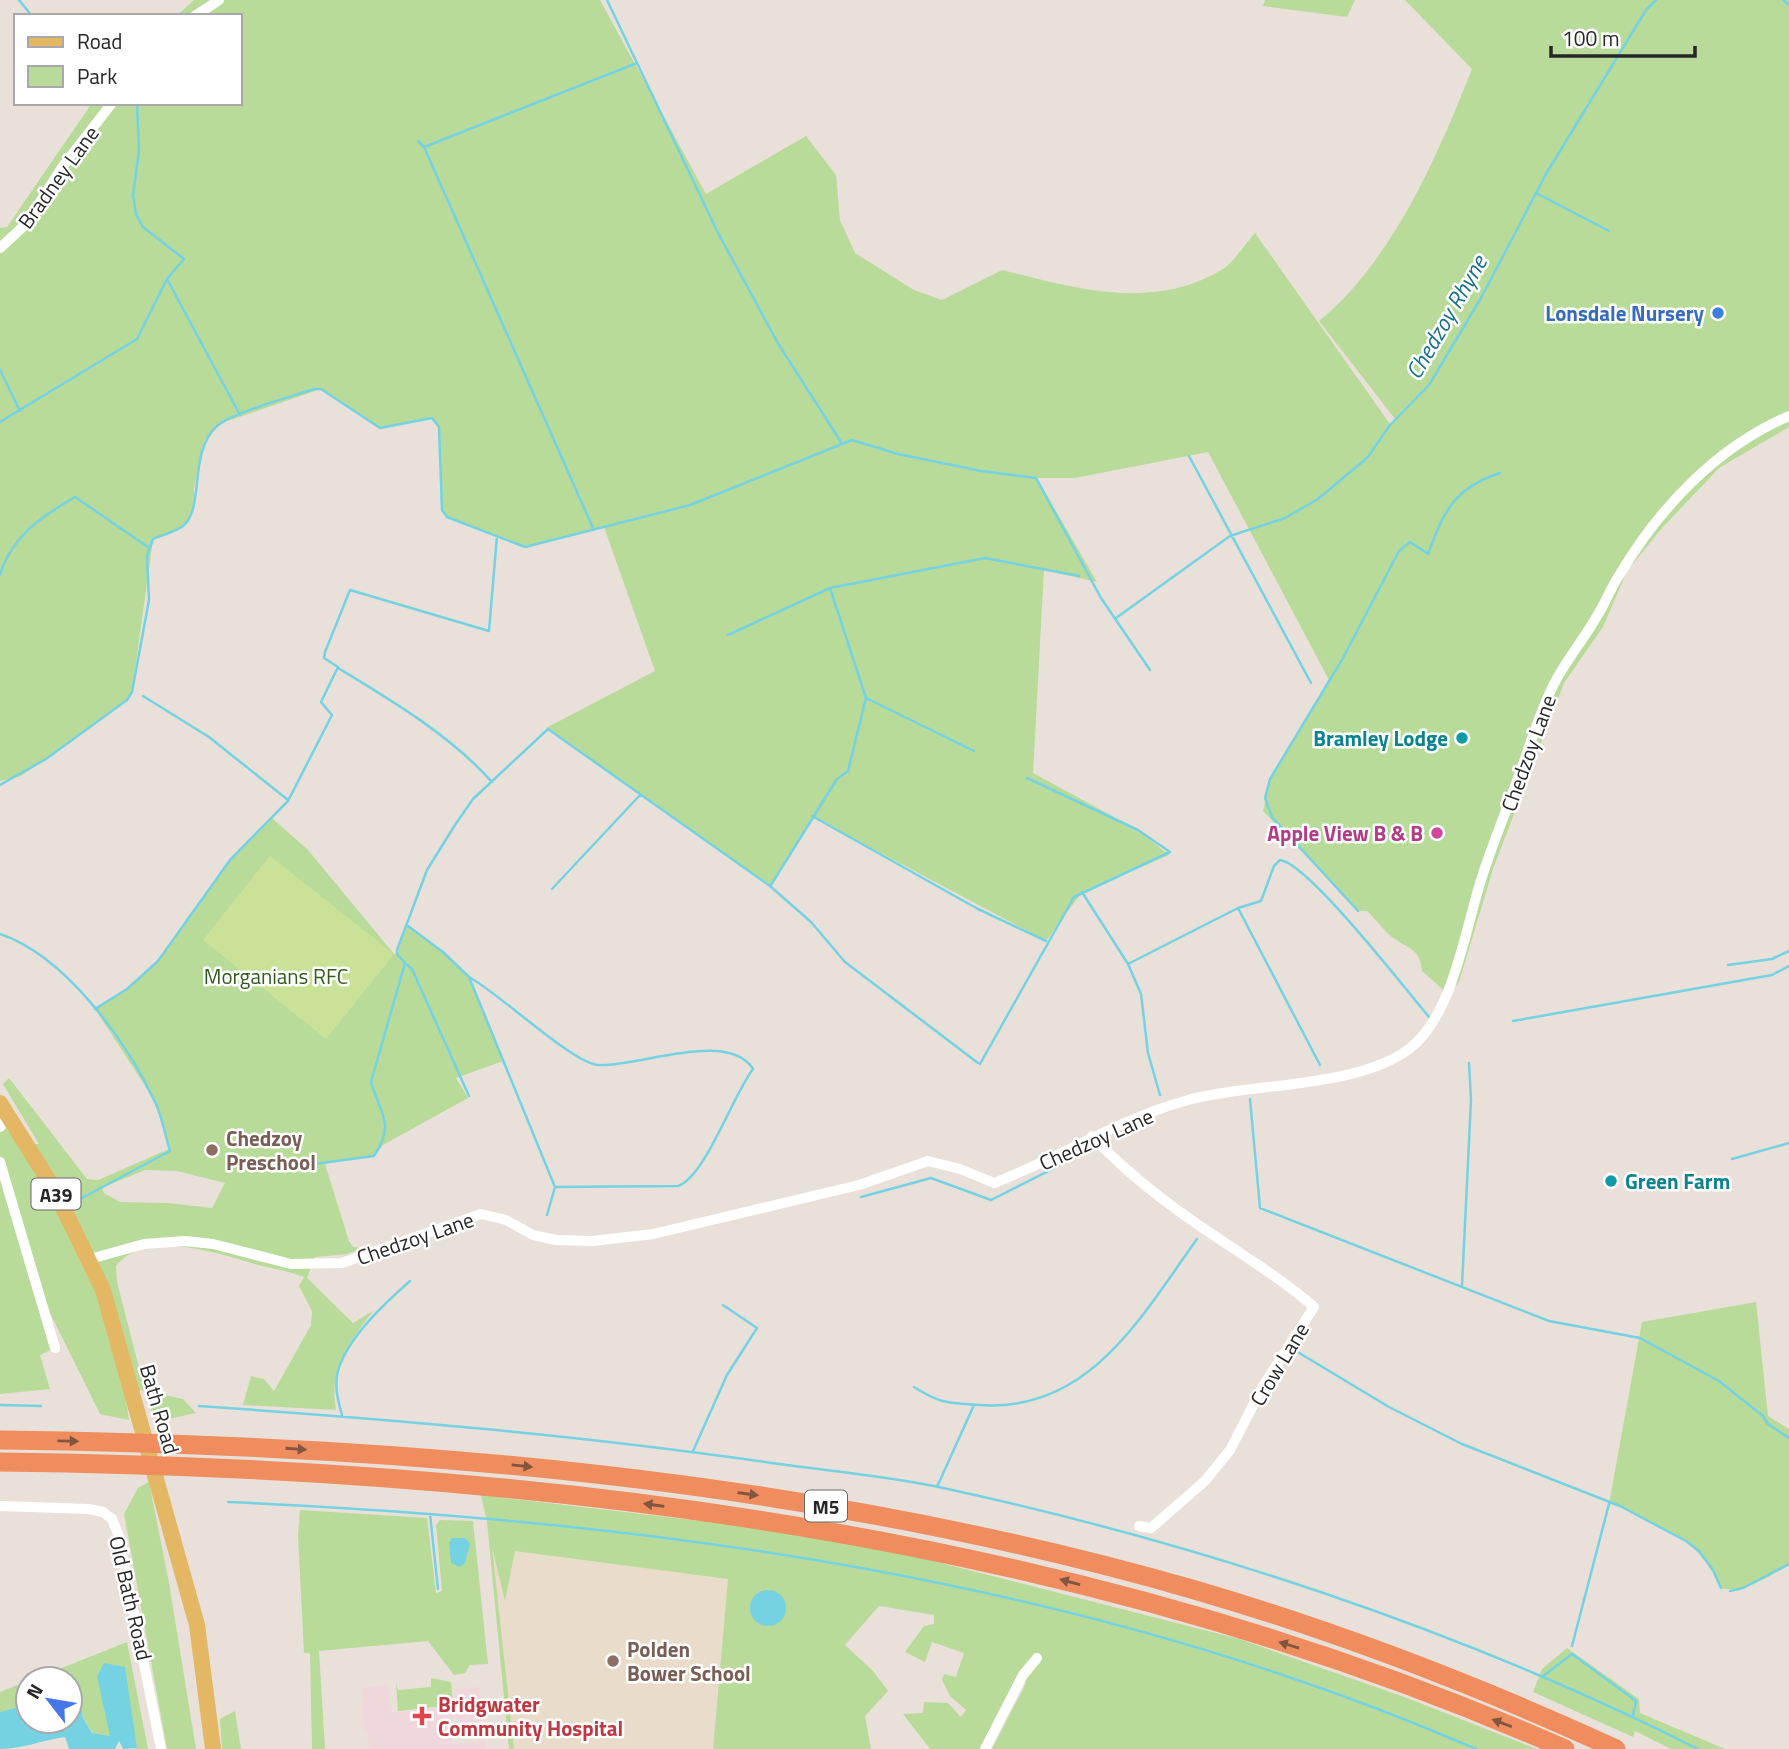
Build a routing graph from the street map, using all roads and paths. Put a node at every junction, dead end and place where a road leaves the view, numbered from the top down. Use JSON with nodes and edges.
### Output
{"nodes":[{"id":1,"x":219,"y":0,"type":"edge"},
{"id":2,"x":198,"y":14,"type":"edge"},
{"id":3,"x":110,"y":105,"type":"edge"},
{"id":4,"x":0,"y":248,"type":"edge"},
{"id":5,"x":1789,"y":416,"type":"edge"},
{"id":6,"x":3,"y":1115,"type":"edge"},
{"id":7,"x":1091,"y":1136,"type":"junction"},
{"id":8,"x":0,"y":1162,"type":"edge"},
{"id":9,"x":90,"y":1259,"type":"junction"},
{"id":10,"x":55,"y":1348,"type":"dead end"},
{"id":11,"x":0,"y":1440,"type":"edge"},
{"id":12,"x":0,"y":1462,"type":"edge"},
{"id":13,"x":0,"y":1506,"type":"edge"},
{"id":14,"x":1139,"y":1526,"type":"dead end"},
{"id":15,"x":1037,"y":1658,"type":"dead end"},
{"id":16,"x":161,"y":1749,"type":"edge"},
{"id":17,"x":213,"y":1749,"type":"edge"},
{"id":18,"x":985,"y":1749,"type":"edge"},
{"id":19,"x":1565,"y":1749,"type":"edge"},
{"id":20,"x":1616,"y":1749,"type":"edge"}],
"edges":[{"from":1,"to":2,"type":"street"},
{"from":3,"to":4,"type":"street","name":"Bradney Lane"},
{"from":5,"to":7,"type":"street","name":"Chedzoy Lane"},
{"from":6,"to":9,"type":"main road","name":"Bath Road","number":"A39"},
{"from":7,"to":9,"type":"street","name":"Chedzoy Lane"},
{"from":7,"to":14,"type":"street","name":"Crow Lane"},
{"from":8,"to":10,"type":"street"},
{"from":9,"to":17,"type":"main road","name":"Bath Road","number":"A39"},
{"from":11,"to":20,"type":"highway","number":"M5","one_way":true},
{"from":19,"to":12,"type":"highway","number":"M5","one_way":true},
{"from":13,"to":16,"type":"street","name":"Old Bath Road"},
{"from":15,"to":18,"type":"street"}]}
